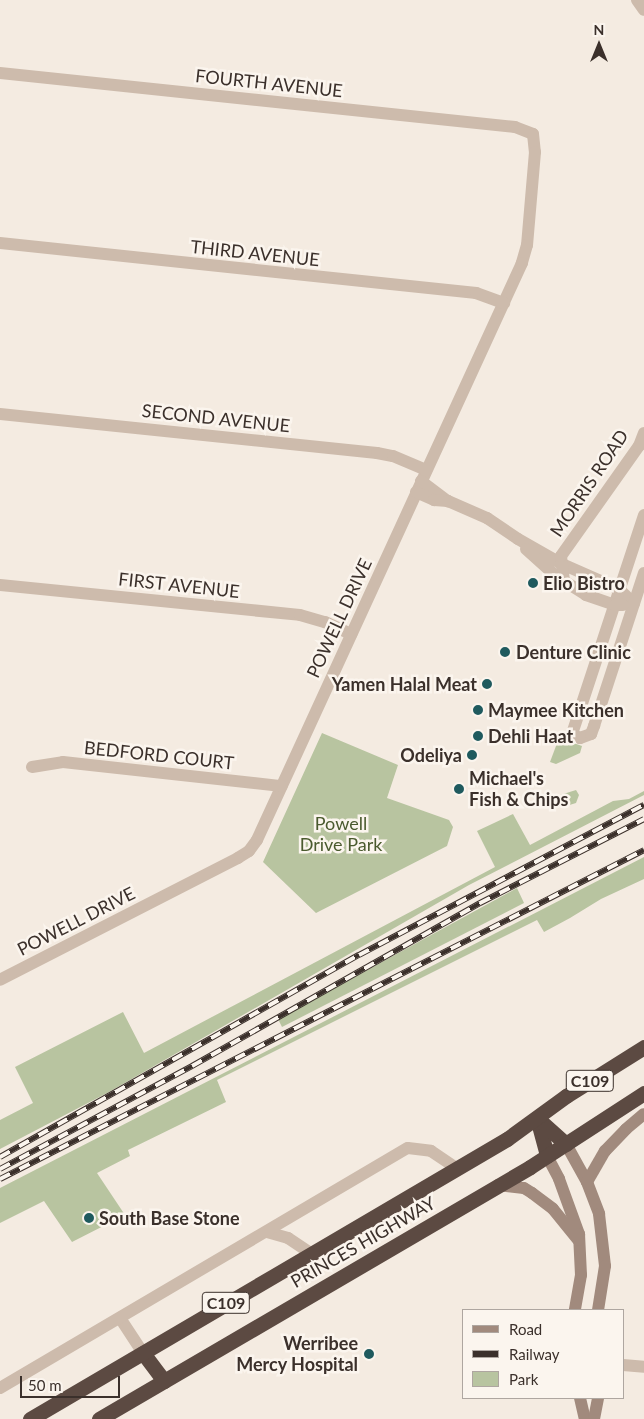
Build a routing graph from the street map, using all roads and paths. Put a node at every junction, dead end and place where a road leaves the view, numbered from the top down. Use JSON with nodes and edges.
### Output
{"nodes":[{"id":1,"x":637,"y":0,"type":"edge"},
{"id":2,"x":644,"y":10,"type":"edge"},
{"id":3,"x":0,"y":73,"type":"edge"},
{"id":4,"x":533,"y":134,"type":"joint"},
{"id":5,"x":0,"y":243,"type":"edge"},
{"id":6,"x":504,"y":303,"type":"junction"},
{"id":7,"x":0,"y":414,"type":"edge"},
{"id":8,"x":644,"y":433,"type":"edge"},
{"id":9,"x":421,"y":481,"type":"junction"},
{"id":10,"x":644,"y":516,"type":"edge"},
{"id":11,"x":518,"y":540,"type":"junction"},
{"id":12,"x":562,"y":564,"type":"junction"},
{"id":13,"x":644,"y":573,"type":"edge"},
{"id":14,"x":581,"y":574,"type":"junction"},
{"id":15,"x":564,"y":581,"type":"junction"},
{"id":16,"x":0,"y":585,"type":"edge"},
{"id":17,"x":619,"y":589,"type":"junction"},
{"id":18,"x":586,"y":595,"type":"junction"},
{"id":19,"x":634,"y":604,"type":"junction"},
{"id":20,"x":615,"y":605,"type":"junction"},
{"id":21,"x":351,"y":634,"type":"junction"},
{"id":22,"x":32,"y":767,"type":"dead end"},
{"id":23,"x":282,"y":786,"type":"junction"},
{"id":24,"x":0,"y":980,"type":"edge"},
{"id":25,"x":644,"y":1047,"type":"edge"},
{"id":26,"x":644,"y":1093,"type":"edge"},
{"id":27,"x":644,"y":1114,"type":"edge"},
{"id":28,"x":537,"y":1118,"type":"junction"},
{"id":29,"x":566,"y":1144,"type":"junction"},
{"id":30,"x":547,"y":1156,"type":"junction"},
{"id":31,"x":458,"y":1168,"type":"junction"},
{"id":32,"x":587,"y":1182,"type":"junction"},
{"id":33,"x":498,"y":1185,"type":"junction"},
{"id":34,"x":268,"y":1232,"type":"junction"},
{"id":35,"x":580,"y":1242,"type":"junction"},
{"id":36,"x":310,"y":1253,"type":"junction"},
{"id":37,"x":576,"y":1309,"type":"edge"},
{"id":38,"x":598,"y":1309,"type":"edge"},
{"id":39,"x":120,"y":1318,"type":"junction"},
{"id":40,"x":143,"y":1353,"type":"junction"},
{"id":41,"x":625,"y":1363,"type":"edge"},
{"id":42,"x":644,"y":1367,"type":"edge"},
{"id":43,"x":164,"y":1381,"type":"junction"},
{"id":44,"x":0,"y":1388,"type":"edge"},
{"id":45,"x":580,"y":1399,"type":"edge"},
{"id":46,"x":598,"y":1399,"type":"edge"},
{"id":47,"x":30,"y":1419,"type":"edge"},
{"id":48,"x":99,"y":1419,"type":"edge"},
{"id":49,"x":585,"y":1419,"type":"edge"},
{"id":50,"x":594,"y":1419,"type":"edge"}],
"edges":[{"from":1,"to":2,"type":"street"},
{"from":3,"to":4,"type":"street","name":"FOURTH AVENUE"},
{"from":4,"to":6,"type":"street","name":"POWELL DRIVE"},
{"from":5,"to":6,"type":"street","name":"THIRD AVENUE"},
{"from":6,"to":9,"type":"street","name":"POWELL DRIVE"},
{"from":7,"to":9,"type":"street","name":"SECOND AVENUE"},
{"from":8,"to":12,"type":"street","name":"MORRIS ROAD"},
{"from":9,"to":11,"type":"street","name":"SECOND AVENUE"},
{"from":9,"to":21,"type":"street","name":"POWELL DRIVE"},
{"from":10,"to":17,"type":"street"},
{"from":11,"to":12,"type":"street"},
{"from":11,"to":15,"type":"street"},
{"from":12,"to":14,"type":"street"},
{"from":12,"to":15,"type":"street","name":"MORRIS ROAD"},
{"from":13,"to":19,"type":"street"},
{"from":14,"to":15,"type":"street"},
{"from":14,"to":17,"type":"street"},
{"from":14,"to":18,"type":"street"},
{"from":15,"to":18,"type":"street"},
{"from":16,"to":21,"type":"street","name":"FIRST AVENUE"},
{"from":17,"to":19,"type":"street"},
{"from":17,"to":20,"type":"street"},
{"from":18,"to":20,"type":"street"},
{"from":19,"to":20,"type":"street"},
{"from":19,"to":20,"type":"street"},
{"from":21,"to":23,"type":"street","name":"POWELL DRIVE"},
{"from":22,"to":23,"type":"street","name":"BEDFORD COURT"},
{"from":23,"to":24,"type":"street","name":"POWELL DRIVE"},
{"from":25,"to":28,"type":"highway","name":"PRINCES HIGHWAY","number":"C109"},
{"from":26,"to":29,"type":"highway","name":"PRINCES HIGHWAY","number":"C109"},
{"from":27,"to":32,"type":"street"},
{"from":28,"to":29,"type":"highway"},
{"from":28,"to":30,"type":"highway"},
{"from":28,"to":31,"type":"highway","name":"PRINCES HIGHWAY","number":"C109"},
{"from":29,"to":30,"type":"highway","name":"PRINCES HIGHWAY","number":"C109"},
{"from":29,"to":32,"type":"street"},
{"from":30,"to":33,"type":"highway","name":"PRINCES HIGHWAY","number":"C109"},
{"from":30,"to":35,"type":"street"},
{"from":31,"to":34,"type":"street"},
{"from":31,"to":36,"type":"highway","name":"PRINCES HIGHWAY","number":"C109"},
{"from":32,"to":38,"type":"street"},
{"from":33,"to":35,"type":"street"},
{"from":33,"to":43,"type":"highway","name":"PRINCES HIGHWAY","number":"C109"},
{"from":34,"to":36,"type":"street","name":"PRINCES HIGHWAY"},
{"from":34,"to":39,"type":"street"},
{"from":35,"to":37,"type":"street"},
{"from":36,"to":40,"type":"highway","name":"PRINCES HIGHWAY","number":"C109"},
{"from":39,"to":40,"type":"street"},
{"from":39,"to":44,"type":"street"},
{"from":40,"to":43,"type":"highway"},
{"from":40,"to":47,"type":"highway","name":"PRINCES HIGHWAY","number":"C109"},
{"from":41,"to":42,"type":"street"},
{"from":43,"to":48,"type":"highway","name":"PRINCES HIGHWAY","number":"C109"},
{"from":45,"to":49,"type":"street"},
{"from":46,"to":50,"type":"street"}]}
